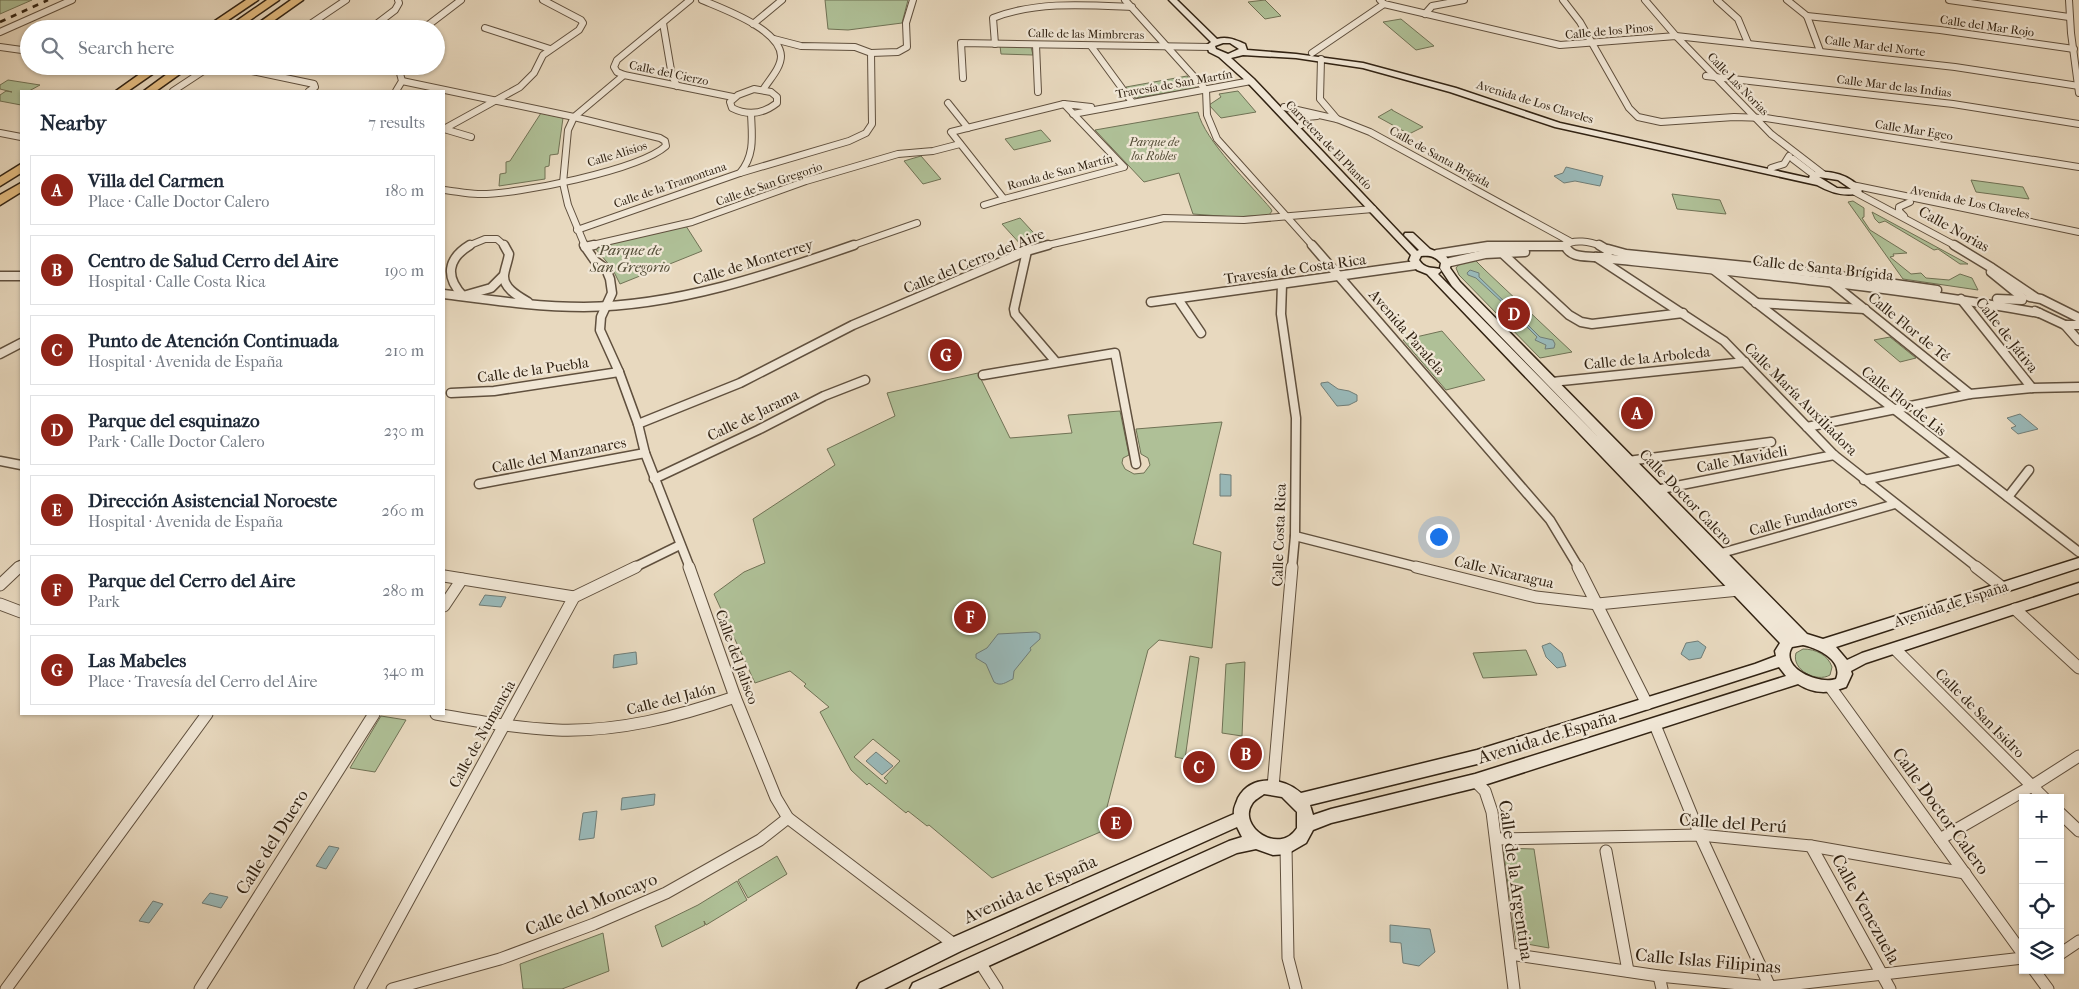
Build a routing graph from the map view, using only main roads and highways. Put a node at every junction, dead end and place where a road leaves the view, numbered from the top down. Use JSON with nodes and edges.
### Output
{"nodes":[{"id":1,"x":253,"y":0,"type":"edge"},
{"id":2,"x":261,"y":0,"type":"edge"},
{"id":3,"x":274,"y":0,"type":"edge"},
{"id":4,"x":286,"y":0,"type":"edge"},
{"id":5,"x":298,"y":0,"type":"edge"},
{"id":6,"x":222,"y":20,"type":"edge"},
{"id":7,"x":231,"y":20,"type":"edge"},
{"id":8,"x":244,"y":20,"type":"edge"},
{"id":9,"x":256,"y":20,"type":"edge"},
{"id":10,"x":268,"y":20,"type":"edge"},
{"id":11,"x":145,"y":75,"type":"edge"},
{"id":12,"x":159,"y":75,"type":"edge"},
{"id":13,"x":173,"y":75,"type":"edge"},
{"id":14,"x":186,"y":75,"type":"edge"},
{"id":15,"x":123,"y":90,"type":"edge"},
{"id":16,"x":137,"y":90,"type":"edge"},
{"id":17,"x":150,"y":90,"type":"edge"},
{"id":18,"x":164,"y":90,"type":"edge"},
{"id":19,"x":20,"y":157,"type":"edge"},
{"id":20,"x":20,"y":165,"type":"edge"},
{"id":21,"x":20,"y":169,"type":"edge"},
{"id":22,"x":0,"y":170,"type":"edge"},
{"id":23,"x":20,"y":177,"type":"edge"},
{"id":24,"x":0,"y":178,"type":"edge"},
{"id":25,"x":0,"y":182,"type":"edge"},
{"id":26,"x":20,"y":188,"type":"edge"},
{"id":27,"x":0,"y":191,"type":"edge"},
{"id":28,"x":0,"y":201,"type":"edge"}],
"edges":[{"from":1,"to":6,"type":"highway"},
{"from":2,"to":7,"type":"highway"},
{"from":3,"to":8,"type":"highway"},
{"from":4,"to":9,"type":"highway"},
{"from":5,"to":10,"type":"highway"},
{"from":11,"to":15,"type":"highway"},
{"from":12,"to":16,"type":"highway"},
{"from":13,"to":17,"type":"highway"},
{"from":14,"to":18,"type":"highway"},
{"from":19,"to":22,"type":"highway"},
{"from":20,"to":24,"type":"highway"},
{"from":21,"to":25,"type":"highway"},
{"from":23,"to":27,"type":"highway"},
{"from":26,"to":28,"type":"highway"}]}
